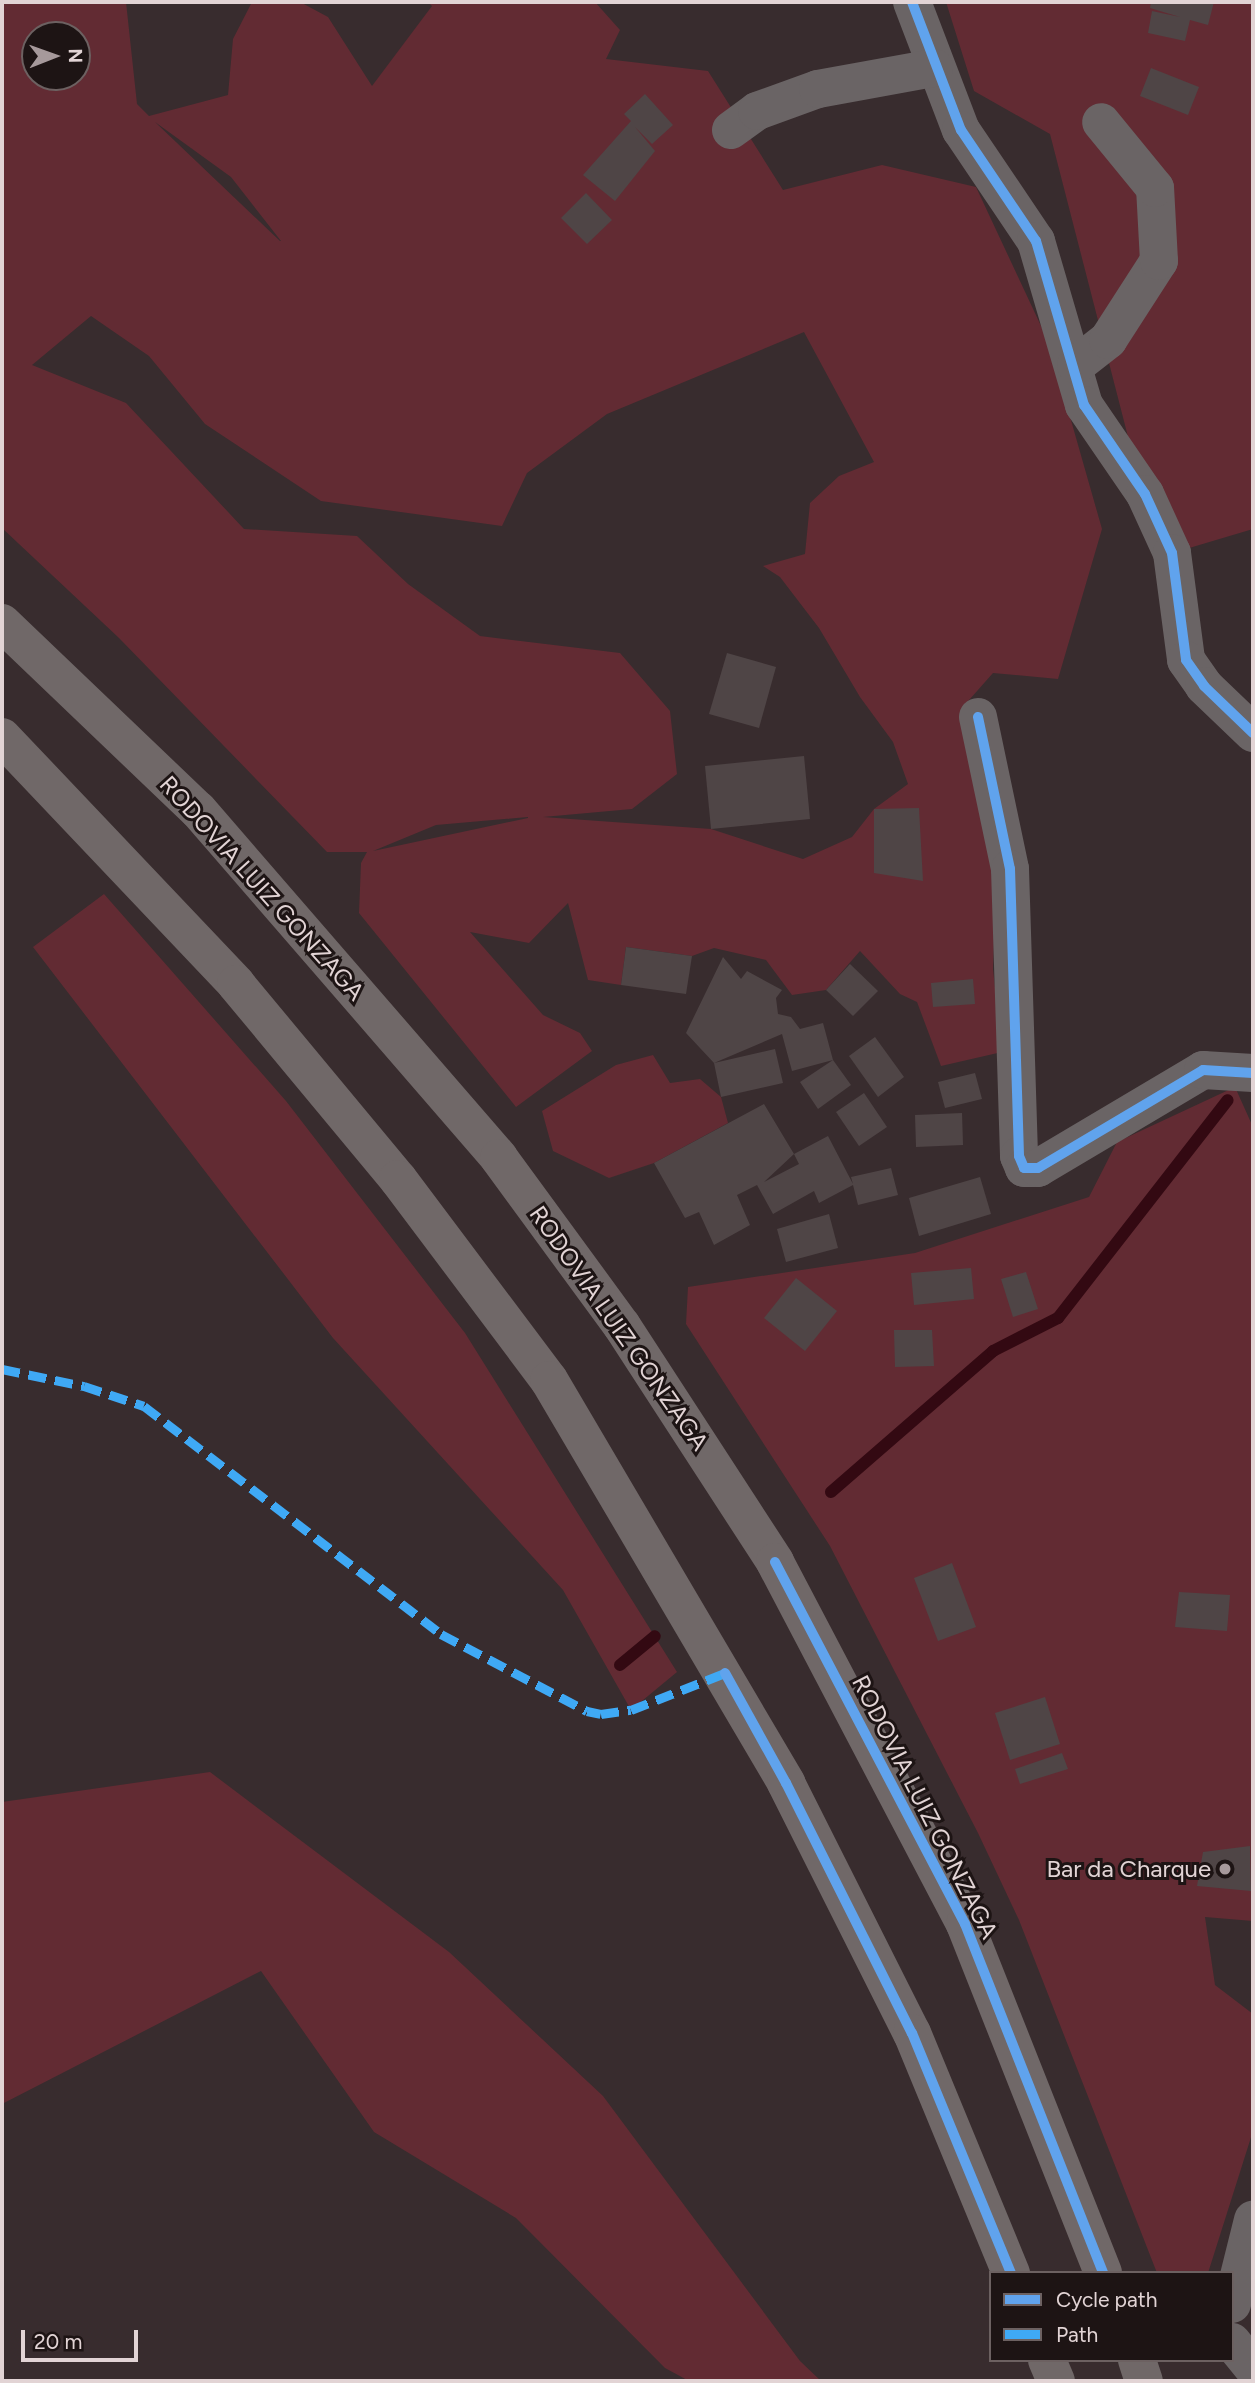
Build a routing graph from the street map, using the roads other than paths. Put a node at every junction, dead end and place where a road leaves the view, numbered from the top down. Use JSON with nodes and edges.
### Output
{"nodes":[{"id":1,"x":912,"y":2,"type":"edge"},
{"id":2,"x":934,"y":68,"type":"junction"},
{"id":3,"x":1101,"y":122,"type":"dead end"},
{"id":4,"x":731,"y":130,"type":"dead end"},
{"id":5,"x":1076,"y":365,"type":"junction"},
{"id":6,"x":2,"y":623,"type":"edge"},
{"id":7,"x":978,"y":717,"type":"dead end"},
{"id":8,"x":1253,"y":733,"type":"edge"},
{"id":9,"x":2,"y":737,"type":"edge"},
{"id":10,"x":1253,"y":1073,"type":"edge"},
{"id":11,"x":1253,"y":2220,"type":"edge"},
{"id":12,"x":1010,"y":2271,"type":"edge"},
{"id":13,"x":1102,"y":2271,"type":"edge"},
{"id":14,"x":1234,"y":2296,"type":"edge"},
{"id":15,"x":1234,"y":2344,"type":"edge"},
{"id":16,"x":1048,"y":2362,"type":"edge"},
{"id":17,"x":1139,"y":2362,"type":"edge"},
{"id":18,"x":1253,"y":2368,"type":"edge"},
{"id":19,"x":1056,"y":2381,"type":"edge"},
{"id":20,"x":1144,"y":2381,"type":"edge"}],
"edges":[{"from":1,"to":2,"type":"street"},
{"from":2,"to":4,"type":"street"},
{"from":2,"to":5,"type":"street"},
{"from":3,"to":5,"type":"street"},
{"from":5,"to":8,"type":"street"},
{"from":6,"to":13,"type":"highway","name":"RODOVIA LUIZ GONZAGA"},
{"from":7,"to":10,"type":"street"},
{"from":9,"to":12,"type":"highway"},
{"from":11,"to":14,"type":"street"},
{"from":15,"to":18,"type":"street"},
{"from":16,"to":19,"type":"highway"},
{"from":17,"to":20,"type":"highway"}]}
